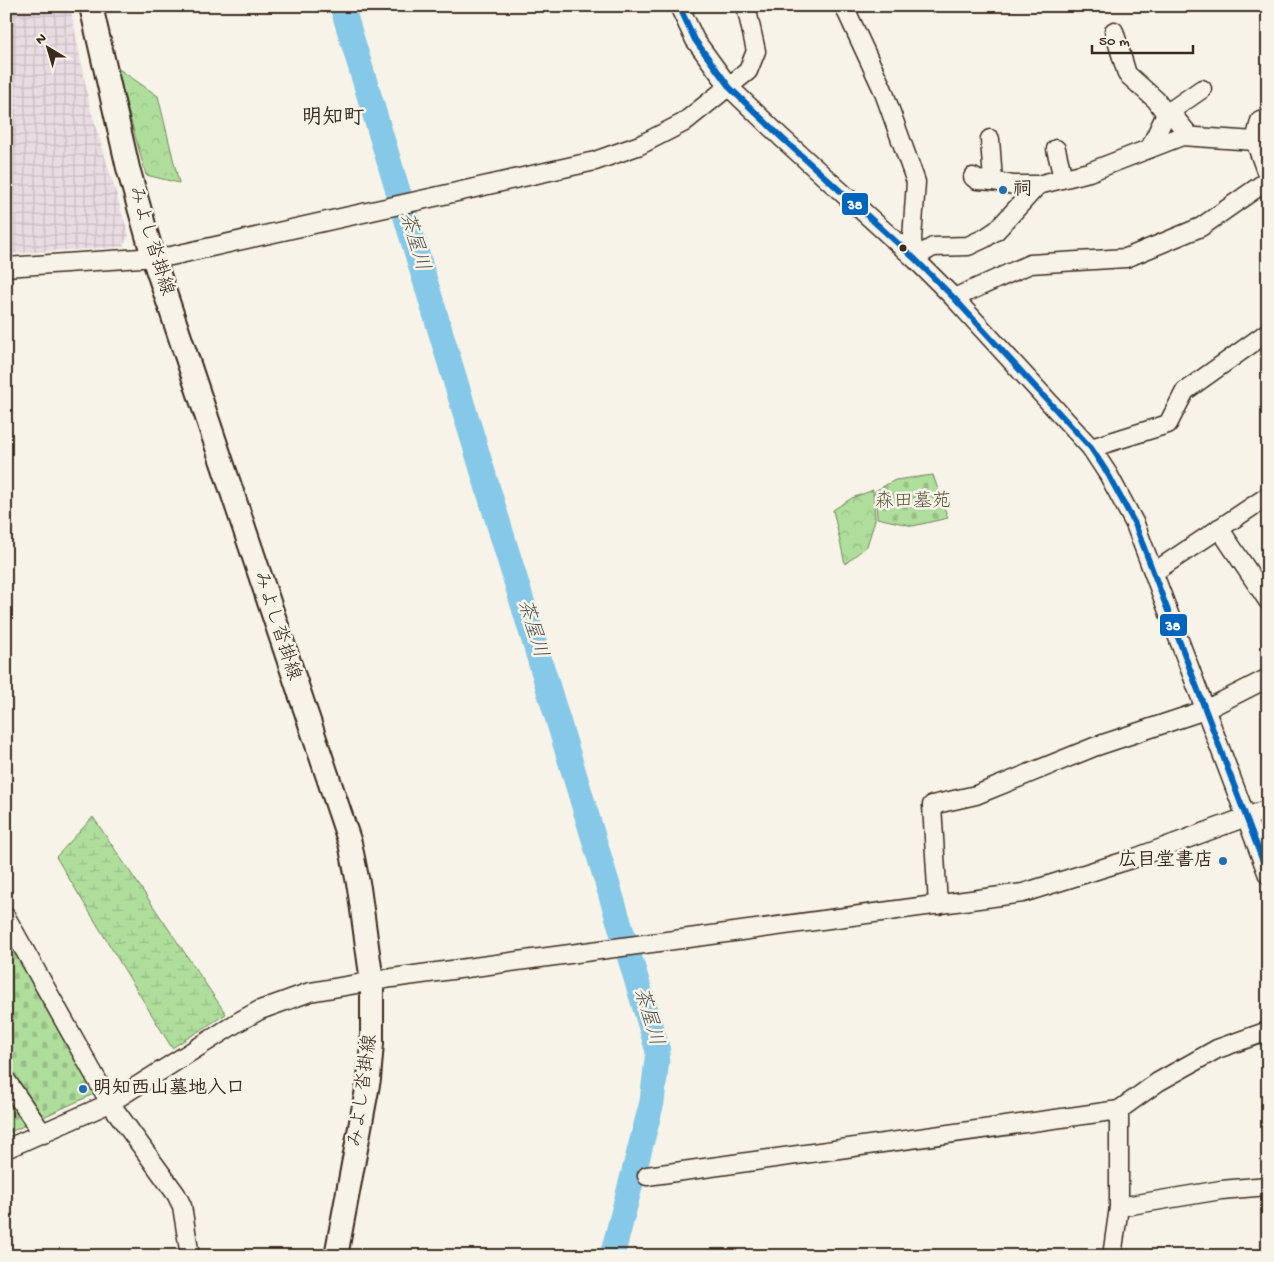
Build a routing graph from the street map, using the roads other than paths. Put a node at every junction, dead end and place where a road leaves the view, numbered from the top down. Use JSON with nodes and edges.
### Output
{"nodes":[{"id":1,"x":91,"y":6,"type":"edge"},
{"id":2,"x":679,"y":6,"type":"edge"},
{"id":3,"x":746,"y":6,"type":"edge"},
{"id":4,"x":844,"y":6,"type":"edge"},
{"id":5,"x":1114,"y":31,"type":"dead end"},
{"id":6,"x":730,"y":88,"type":"junction"},
{"id":7,"x":1202,"y":89,"type":"dead end"},
{"id":8,"x":1166,"y":114,"type":"junction"},
{"id":9,"x":1268,"y":119,"type":"edge"},
{"id":10,"x":1189,"y":136,"type":"junction"},
{"id":11,"x":990,"y":138,"type":"dead end"},
{"id":12,"x":1255,"y":141,"type":"junction"},
{"id":13,"x":1150,"y":148,"type":"junction"},
{"id":14,"x":1056,"y":150,"type":"dead end"},
{"id":15,"x":973,"y":176,"type":"dead end"},
{"id":16,"x":1063,"y":178,"type":"junction"},
{"id":17,"x":1268,"y":179,"type":"edge"},
{"id":18,"x":994,"y":181,"type":"junction"},
{"id":19,"x":1038,"y":185,"type":"junction"},
{"id":20,"x":153,"y":257,"type":"junction"},
{"id":21,"x":914,"y":258,"type":"junction"},
{"id":22,"x":6,"y":268,"type":"edge"},
{"id":23,"x":954,"y":298,"type":"junction"},
{"id":24,"x":1268,"y":332,"type":"edge"},
{"id":25,"x":1091,"y":448,"type":"junction"},
{"id":26,"x":1268,"y":496,"type":"edge"},
{"id":27,"x":1219,"y":528,"type":"junction"},
{"id":28,"x":1154,"y":572,"type":"junction"},
{"id":29,"x":1268,"y":602,"type":"edge"},
{"id":30,"x":1268,"y":678,"type":"edge"},
{"id":31,"x":1205,"y":710,"type":"junction"},
{"id":32,"x":1268,"y":809,"type":"edge"},
{"id":33,"x":1245,"y":818,"type":"junction"},
{"id":34,"x":1268,"y":875,"type":"edge"},
{"id":35,"x":938,"y":905,"type":"junction"},
{"id":36,"x":6,"y":917,"type":"edge"},
{"id":37,"x":372,"y":982,"type":"junction"},
{"id":38,"x":1268,"y":1031,"type":"edge"},
{"id":39,"x":6,"y":1080,"type":"edge"},
{"id":40,"x":110,"y":1103,"type":"junction"},
{"id":41,"x":1119,"y":1110,"type":"junction"},
{"id":42,"x":43,"y":1134,"type":"junction"},
{"id":43,"x":6,"y":1149,"type":"edge"},
{"id":44,"x":647,"y":1176,"type":"dead end"},
{"id":45,"x":1268,"y":1186,"type":"edge"},
{"id":46,"x":1119,"y":1207,"type":"junction"},
{"id":47,"x":187,"y":1255,"type":"edge"},
{"id":48,"x":336,"y":1256,"type":"edge"},
{"id":49,"x":1112,"y":1256,"type":"edge"}],
"edges":[{"from":1,"to":20,"type":"main road","name":"みよし沓掛線"},
{"from":2,"to":6,"type":"street"},
{"from":3,"to":6,"type":"street"},
{"from":4,"to":21,"type":"street"},
{"from":5,"to":8,"type":"street"},
{"from":6,"to":20,"type":"street"},
{"from":6,"to":21,"type":"street"},
{"from":7,"to":8,"type":"street"},
{"from":8,"to":10,"type":"street"},
{"from":8,"to":13,"type":"street"},
{"from":9,"to":12,"type":"street"},
{"from":10,"to":12,"type":"street"},
{"from":10,"to":13,"type":"street"},
{"from":11,"to":18,"type":"street"},
{"from":12,"to":17,"type":"street"},
{"from":13,"to":16,"type":"street"},
{"from":14,"to":16,"type":"street"},
{"from":15,"to":18,"type":"street"},
{"from":16,"to":19,"type":"street"},
{"from":17,"to":23,"type":"street"},
{"from":18,"to":19,"type":"street"},
{"from":19,"to":21,"type":"street"},
{"from":20,"to":22,"type":"street"},
{"from":20,"to":37,"type":"main road","name":"みよし沓掛線"},
{"from":21,"to":23,"type":"street"},
{"from":23,"to":25,"type":"street"},
{"from":24,"to":25,"type":"street"},
{"from":25,"to":28,"type":"street"},
{"from":26,"to":27,"type":"street"},
{"from":27,"to":28,"type":"street"},
{"from":27,"to":29,"type":"street"},
{"from":28,"to":31,"type":"street"},
{"from":30,"to":31,"type":"street"},
{"from":31,"to":33,"type":"street"},
{"from":31,"to":35,"type":"street"},
{"from":32,"to":33,"type":"street"},
{"from":33,"to":34,"type":"street"},
{"from":33,"to":35,"type":"street"},
{"from":35,"to":37,"type":"street"},
{"from":36,"to":40,"type":"street"},
{"from":37,"to":40,"type":"street"},
{"from":37,"to":48,"type":"main road","name":"みよし沓掛線"},
{"from":38,"to":41,"type":"street"},
{"from":39,"to":42,"type":"street"},
{"from":40,"to":42,"type":"street"},
{"from":40,"to":47,"type":"street"},
{"from":41,"to":44,"type":"street"},
{"from":41,"to":46,"type":"street"},
{"from":42,"to":43,"type":"street"},
{"from":45,"to":46,"type":"street"},
{"from":46,"to":49,"type":"street"}]}
